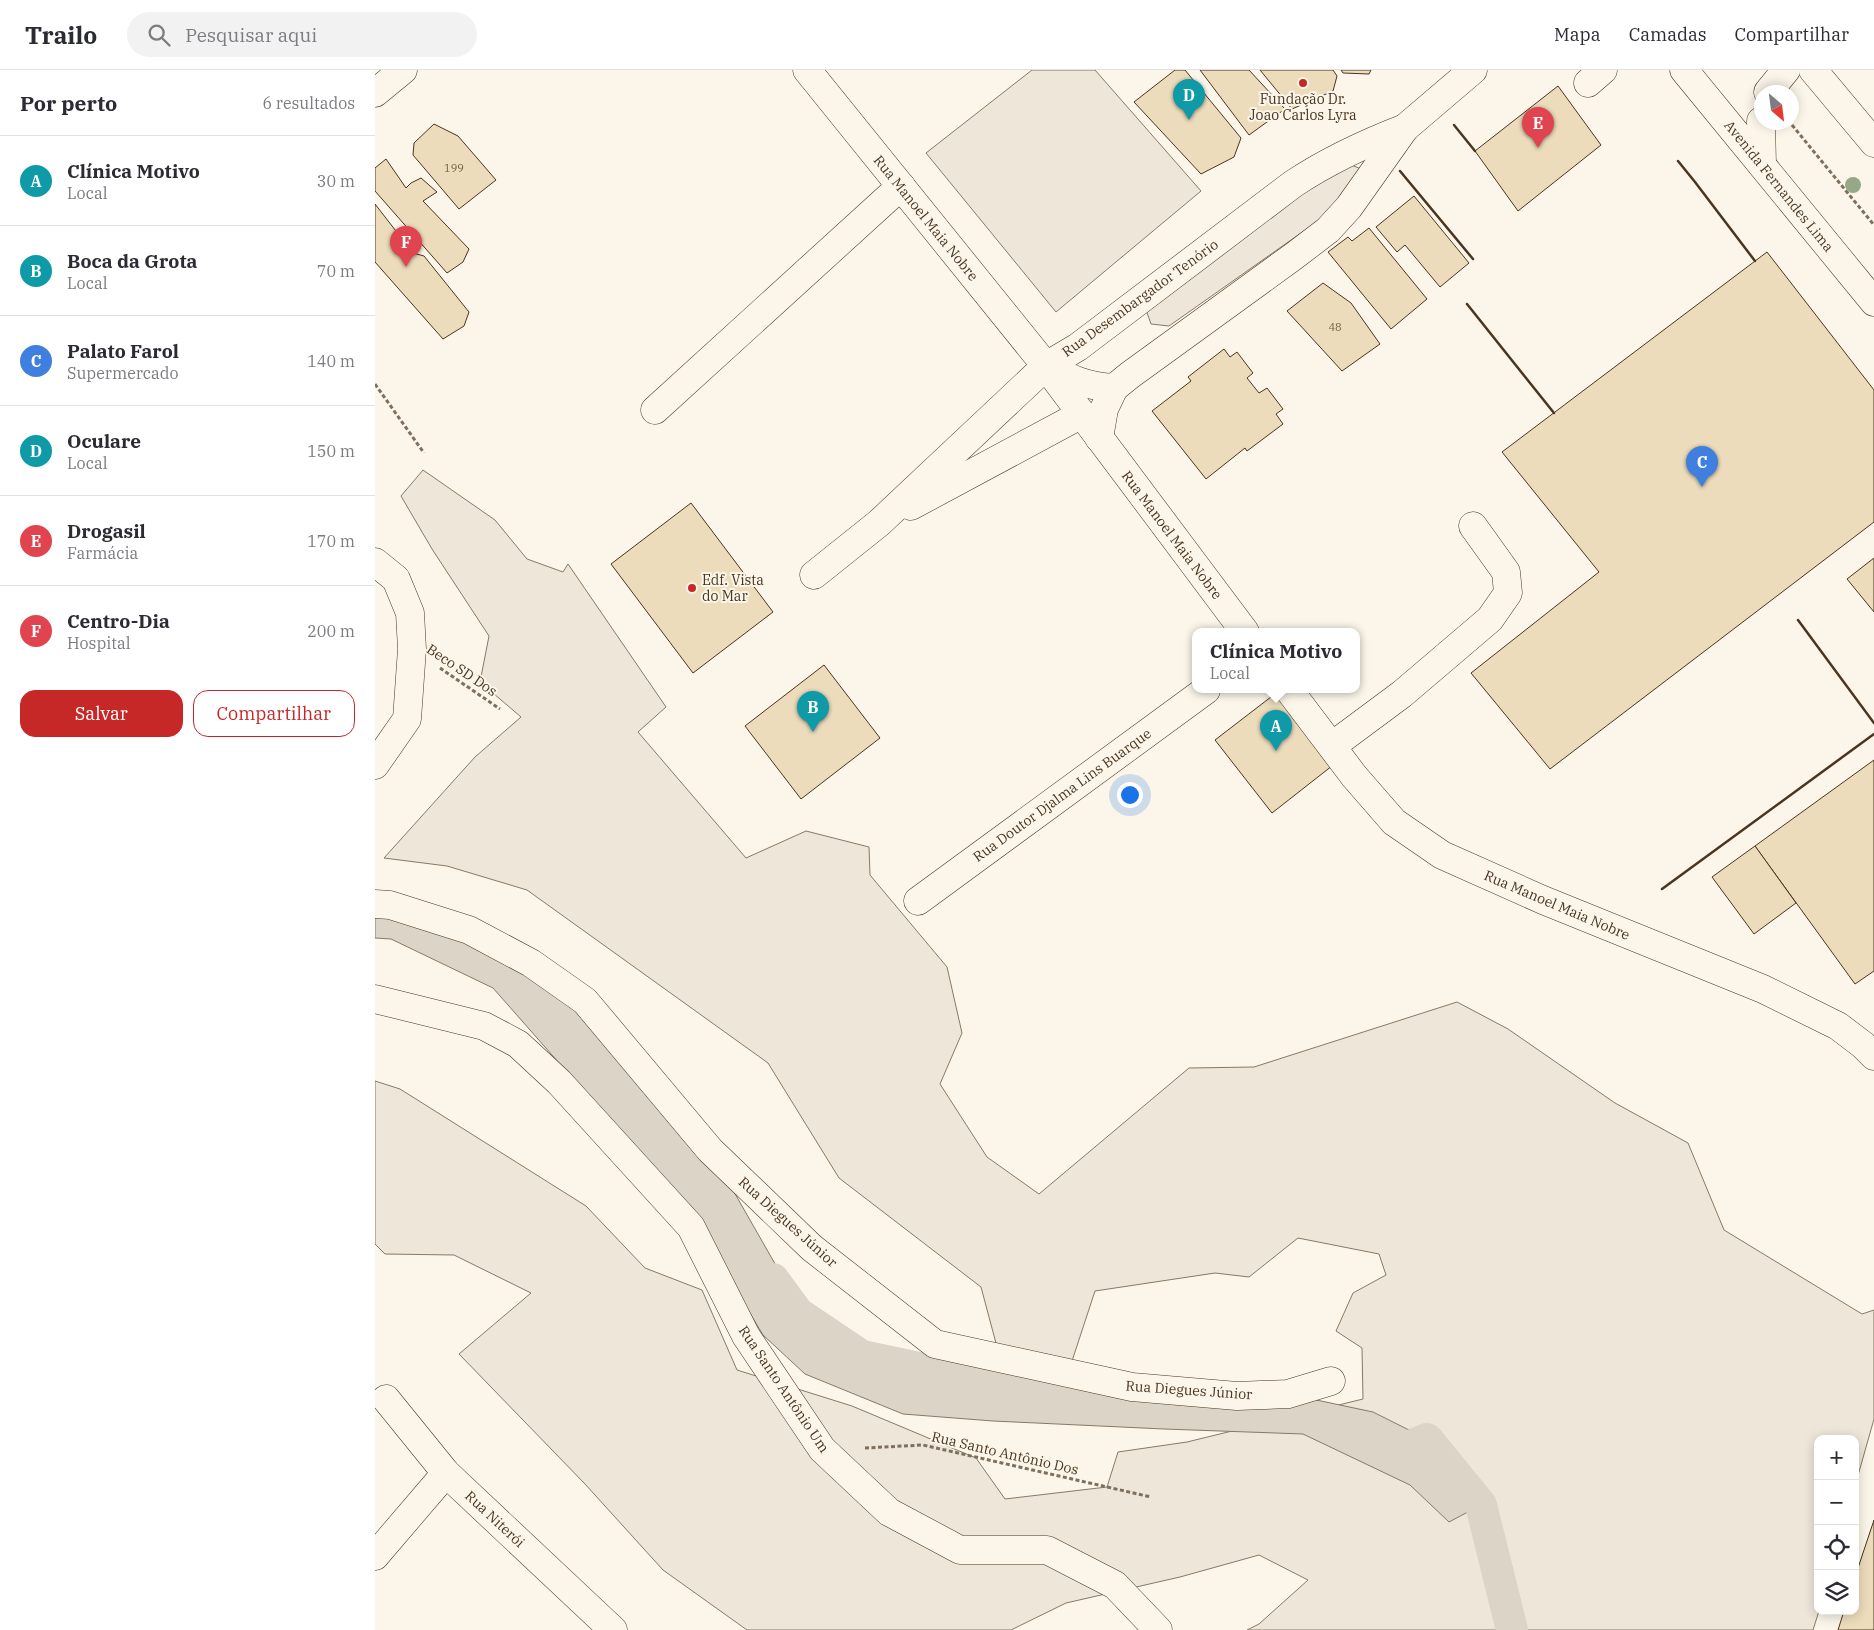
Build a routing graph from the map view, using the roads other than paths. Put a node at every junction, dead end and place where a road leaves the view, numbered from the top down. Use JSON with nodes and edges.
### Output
{"nodes":[{"id":1,"x":403,"y":70,"type":"edge"},
{"id":2,"x":807,"y":70,"type":"edge"},
{"id":3,"x":1473,"y":70,"type":"edge"},
{"id":4,"x":1684,"y":70,"type":"edge"},
{"id":5,"x":1785,"y":70,"type":"edge"},
{"id":6,"x":1813,"y":70,"type":"edge"},
{"id":7,"x":1773,"y":85,"type":"edge"},
{"id":8,"x":375,"y":93,"type":"edge"},
{"id":9,"x":1405,"y":128,"type":"junction"},
{"id":10,"x":1761,"y":130,"type":"edge"},
{"id":11,"x":1874,"y":144,"type":"edge"},
{"id":12,"x":1762,"y":165,"type":"junction"},
{"id":13,"x":901,"y":186,"type":"junction"},
{"id":14,"x":1874,"y":302,"type":"edge"},
{"id":15,"x":1046,"y":366,"type":"junction"},
{"id":16,"x":1114,"y":388,"type":"junction"},
{"id":17,"x":655,"y":410,"type":"dead end"},
{"id":18,"x":1082,"y":414,"type":"junction"},
{"id":19,"x":1099,"y":438,"type":"junction"},
{"id":20,"x":879,"y":524,"type":"junction"},
{"id":21,"x":1473,"y":526,"type":"dead end"},
{"id":22,"x":375,"y":562,"type":"edge"},
{"id":23,"x":814,"y":575,"type":"dead end"},
{"id":24,"x":1242,"y":628,"type":"edge"},
{"id":25,"x":1202,"y":693,"type":"edge"},
{"id":26,"x":1291,"y":693,"type":"edge"},
{"id":27,"x":1332,"y":746,"type":"junction"},
{"id":28,"x":375,"y":765,"type":"edge"},
{"id":29,"x":918,"y":901,"type":"dead end"},
{"id":30,"x":375,"y":904,"type":"edge"},
{"id":31,"x":375,"y":999,"type":"edge"},
{"id":32,"x":1874,"y":1056,"type":"edge"},
{"id":33,"x":1331,"y":1382,"type":"dead end"},
{"id":34,"x":386,"y":1399,"type":"dead end"},
{"id":35,"x":446,"y":1473,"type":"junction"},
{"id":36,"x":375,"y":1556,"type":"edge"},
{"id":37,"x":613,"y":1630,"type":"edge"},
{"id":38,"x":1158,"y":1630,"type":"edge"}],
"edges":[{"from":1,"to":8,"type":"main road"},
{"from":2,"to":13,"type":"main road","name":"Rua Manoel Maia Nobre"},
{"from":3,"to":9,"type":"main road","name":"Rua Desembargador Tenório"},
{"from":4,"to":12,"type":"main road","name":"Avenida Fernandes Lima"},
{"from":5,"to":7,"type":"main road"},
{"from":6,"to":11,"type":"main road"},
{"from":9,"to":15,"type":"main road","name":"Rua Desembargador Tenório"},
{"from":9,"to":16,"type":"main road","name":"Rua Desembargador Tenório"},
{"from":10,"to":12,"type":"main road"},
{"from":12,"to":14,"type":"main road","name":"Avenida Fernandes Lima"},
{"from":13,"to":15,"type":"main road","name":"Rua Manoel Maia Nobre"},
{"from":13,"to":17,"type":"main road"},
{"from":15,"to":16,"type":"main road","name":"Rua Manoel Maia Nobre"},
{"from":15,"to":18,"type":"main road","name":"Rua Manoel Maia Nobre"},
{"from":15,"to":20,"type":"main road","name":"Rua Desembargador Tenório"},
{"from":16,"to":19,"type":"main road","name":"Rua Desembargador Tenório"},
{"from":18,"to":19,"type":"main road","name":"Rua Manoel Maia Nobre"},
{"from":18,"to":20,"type":"main road","name":"Rua Desembargador Tenório"},
{"from":19,"to":24,"type":"main road","name":"Rua Manoel Maia Nobre"},
{"from":20,"to":23,"type":"main road","name":"Rua Desembargador Tenório"},
{"from":21,"to":27,"type":"main road"},
{"from":22,"to":28,"type":"main road"},
{"from":25,"to":29,"type":"main road","name":"Rua Doutor Djalma Lins Buarque"},
{"from":26,"to":27,"type":"main road","name":"Rua Manoel Maia Nobre"},
{"from":27,"to":32,"type":"main road","name":"Rua Manoel Maia Nobre"},
{"from":30,"to":33,"type":"main road","name":"Rua Diegues Júnior"},
{"from":31,"to":38,"type":"main road","name":"Rua Santo Antônio Um"},
{"from":34,"to":35,"type":"main road","name":"Rua Niterói"},
{"from":35,"to":36,"type":"main road"},
{"from":35,"to":37,"type":"main road","name":"Rua Niterói"}]}
